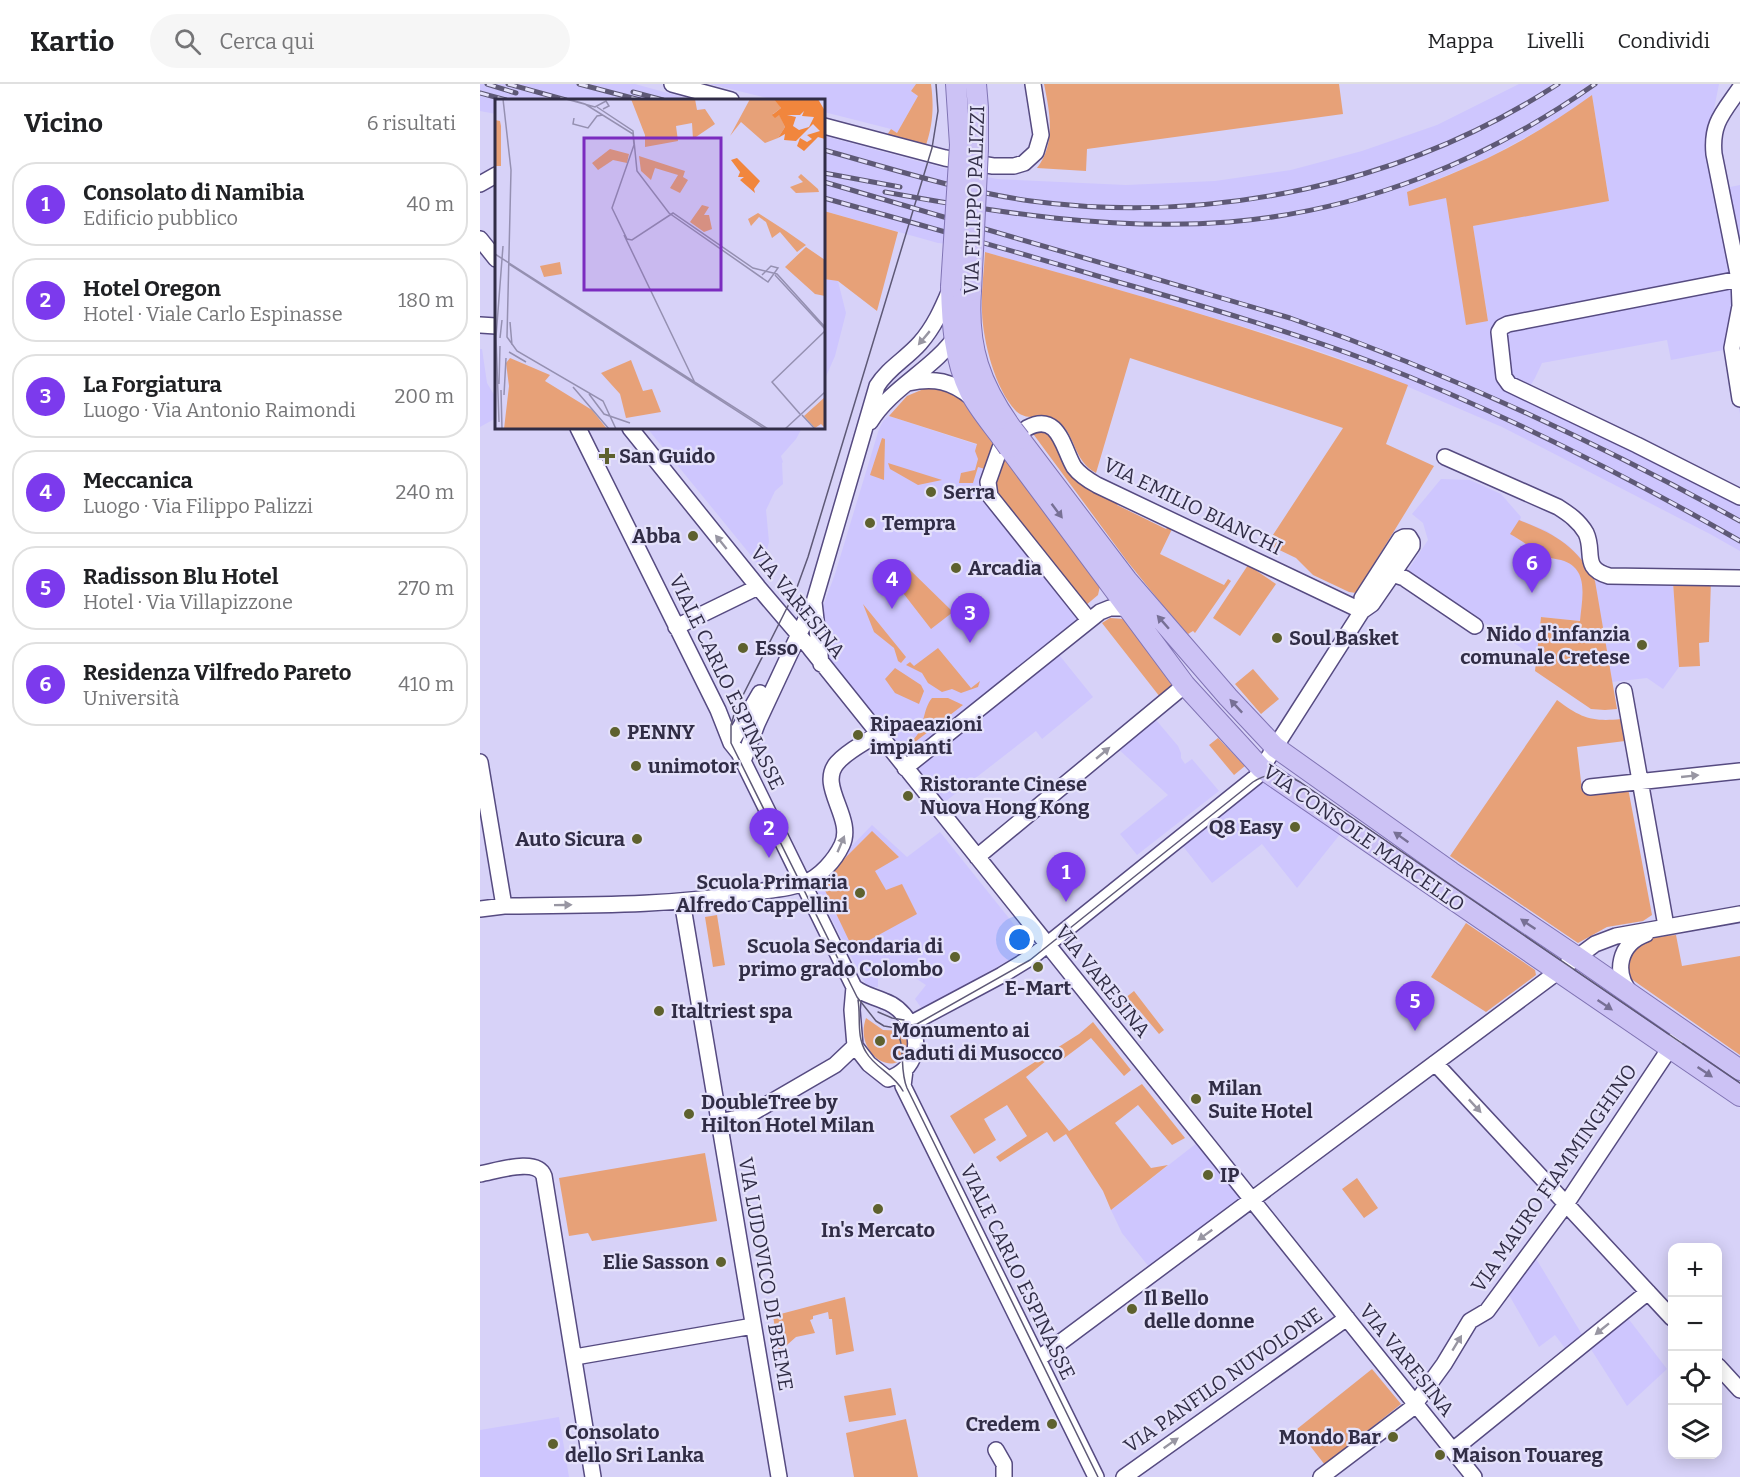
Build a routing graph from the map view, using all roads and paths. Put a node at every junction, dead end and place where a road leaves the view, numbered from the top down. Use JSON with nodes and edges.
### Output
{"nodes":[{"id":1,"x":672,"y":84,"type":"edge"},
{"id":2,"x":956,"y":84,"type":"edge"},
{"id":3,"x":976,"y":84,"type":"edge"},
{"id":4,"x":1033,"y":84,"type":"edge"},
{"id":5,"x":1740,"y":88,"type":"edge"},
{"id":6,"x":727,"y":99,"type":"edge"},
{"id":7,"x":825,"y":126,"type":"edge"},
{"id":8,"x":969,"y":147,"type":"junction"},
{"id":9,"x":495,"y":176,"type":"edge"},
{"id":10,"x":480,"y":184,"type":"edge"},
{"id":11,"x":480,"y":239,"type":"edge"},
{"id":12,"x":495,"y":258,"type":"edge"},
{"id":13,"x":1739,"y":279,"type":"edge"},
{"id":14,"x":961,"y":289,"type":"junction"},
{"id":15,"x":969,"y":317,"type":"junction"},
{"id":16,"x":480,"y":325,"type":"edge"},
{"id":17,"x":495,"y":326,"type":"edge"},
{"id":18,"x":955,"y":338,"type":"junction"},
{"id":19,"x":908,"y":383,"type":"junction"},
{"id":20,"x":1740,"y":399,"type":"edge"},
{"id":21,"x":976,"y":402,"type":"junction"},
{"id":22,"x":578,"y":429,"type":"edge"},
{"id":23,"x":631,"y":429,"type":"edge"},
{"id":24,"x":864,"y":432,"type":"junction"},
{"id":25,"x":1012,"y":438,"type":"junction"},
{"id":26,"x":1445,"y":457,"type":"dead end"},
{"id":27,"x":1740,"y":497,"type":"edge"},
{"id":28,"x":1740,"y":578,"type":"edge"},
{"id":29,"x":1110,"y":583,"type":"junction"},
{"id":30,"x":758,"y":587,"type":"junction"},
{"id":31,"x":814,"y":602,"type":"junction"},
{"id":32,"x":1129,"y":608,"type":"junction"},
{"id":33,"x":1362,"y":611,"type":"junction"},
{"id":34,"x":1095,"y":616,"type":"junction"},
{"id":35,"x":1475,"y":626,"type":"dead end"},
{"id":36,"x":676,"y":627,"type":"junction"},
{"id":37,"x":798,"y":634,"type":"junction"},
{"id":38,"x":821,"y":664,"type":"junction"},
{"id":39,"x":1185,"y":685,"type":"junction"},
{"id":40,"x":1624,"y":691,"type":"dead end"},
{"id":41,"x":757,"y":724,"type":"junction"},
{"id":42,"x":877,"y":734,"type":"junction"},
{"id":43,"x":731,"y":743,"type":"junction"},
{"id":44,"x":1275,"y":747,"type":"junction"},
{"id":45,"x":742,"y":760,"type":"junction"},
{"id":46,"x":480,"y":762,"type":"edge"},
{"id":47,"x":905,"y":768,"type":"junction"},
{"id":48,"x":1740,"y":771,"type":"edge"},
{"id":49,"x":1258,"y":772,"type":"junction"},
{"id":50,"x":1640,"y":781,"type":"junction"},
{"id":51,"x":1590,"y":787,"type":"dead end"},
{"id":52,"x":977,"y":857,"type":"junction"},
{"id":53,"x":802,"y":884,"type":"junction"},
{"id":54,"x":682,"y":901,"type":"junction"},
{"id":55,"x":504,"y":906,"type":"junction"},
{"id":56,"x":480,"y":909,"type":"edge"},
{"id":57,"x":1740,"y":914,"type":"edge"},
{"id":58,"x":1666,"y":927,"type":"junction"},
{"id":59,"x":1047,"y":944,"type":"junction"},
{"id":60,"x":1577,"y":957,"type":"junction"},
{"id":61,"x":1556,"y":972,"type":"junction"},
{"id":62,"x":854,"y":987,"type":"junction"},
{"id":63,"x":1632,"y":996,"type":"junction"},
{"id":64,"x":907,"y":1020,"type":"junction"},
{"id":65,"x":854,"y":1022,"type":"junction"},
{"id":66,"x":1682,"y":1030,"type":"junction"},
{"id":67,"x":1670,"y":1048,"type":"junction"},
{"id":68,"x":850,"y":1051,"type":"junction"},
{"id":69,"x":1435,"y":1063,"type":"junction"},
{"id":70,"x":905,"y":1070,"type":"junction"},
{"id":71,"x":1740,"y":1070,"type":"edge"},
{"id":72,"x":888,"y":1079,"type":"junction"},
{"id":73,"x":903,"y":1086,"type":"junction"},
{"id":74,"x":1740,"y":1096,"type":"edge"},
{"id":75,"x":719,"y":1122,"type":"junction"},
{"id":76,"x":480,"y":1174,"type":"edge"},
{"id":77,"x":1252,"y":1200,"type":"junction"},
{"id":78,"x":1566,"y":1204,"type":"junction"},
{"id":79,"x":1648,"y":1292,"type":"junction"},
{"id":80,"x":1668,"y":1314,"type":"edge"},
{"id":81,"x":1347,"y":1318,"type":"junction"},
{"id":82,"x":753,"y":1326,"type":"junction"},
{"id":83,"x":574,"y":1356,"type":"junction"},
{"id":84,"x":1038,"y":1359,"type":"junction"},
{"id":85,"x":1722,"y":1369,"type":"edge"},
{"id":86,"x":1738,"y":1381,"type":"edge"},
{"id":87,"x":1415,"y":1403,"type":"junction"},
{"id":88,"x":996,"y":1450,"type":"dead end"},
{"id":89,"x":1453,"y":1450,"type":"junction"},
{"id":90,"x":593,"y":1477,"type":"edge"},
{"id":91,"x":779,"y":1477,"type":"edge"},
{"id":92,"x":1004,"y":1477,"type":"edge"},
{"id":93,"x":1096,"y":1477,"type":"edge"},
{"id":94,"x":1124,"y":1477,"type":"edge"},
{"id":95,"x":1321,"y":1477,"type":"edge"},
{"id":96,"x":1474,"y":1477,"type":"edge"}],
"edges":[{"from":1,"to":6,"type":"street"},
{"from":2,"to":8,"type":"main road","name":"VIA FILIPPO PALIZZI"},
{"from":3,"to":8,"type":"main road","name":"VIA FILIPPO PALIZZI"},
{"from":4,"to":7,"type":"street"},
{"from":5,"to":13,"type":"street"},
{"from":8,"to":14,"type":"main road","name":"VIA FILIPPO PALIZZI","bridge":true},
{"from":9,"to":10,"type":"street"},
{"from":11,"to":12,"type":"street"},
{"from":13,"to":20,"type":"street"},
{"from":13,"to":27,"type":"street"},
{"from":14,"to":15,"type":"main road","name":"VIA FILIPPO PALIZZI"},
{"from":14,"to":18,"type":"main road","name":"VIA CONSOLE MARCELLO"},
{"from":14,"to":24,"type":"street","name":"VIA FILIPPO PALIZZI","one_way":true},
{"from":15,"to":18,"type":"street","name":"VIA FILIPPO PALIZZI"},
{"from":15,"to":25,"type":"main road","name":"VIA CONSOLE MARCELLO"},
{"from":16,"to":17,"type":"street"},
{"from":18,"to":19,"type":"street","name":"VIA FILIPPO PALIZZI"},
{"from":18,"to":21,"type":"main road","name":"VIA CONSOLE MARCELLO"},
{"from":19,"to":21,"type":"street"},
{"from":19,"to":24,"type":"street","name":"VIA FILIPPO PALIZZI"},
{"from":21,"to":25,"type":"main road","name":"VIA CONSOLE MARCELLO"},
{"from":22,"to":36,"type":"street","name":"VIALE CARLO ESPINASSE"},
{"from":30,"to":23,"type":"street","name":"VIA VARESINA","one_way":true},
{"from":24,"to":31,"type":"street","name":"VIA FILIPPO PALIZZI"},
{"from":25,"to":29,"type":"main road","name":"VIA CONSOLE MARCELLO","one_way":true},
{"from":25,"to":33,"type":"street","name":"VIA EMILIO BIANCHI"},
{"from":25,"to":34,"type":"street"},
{"from":44,"to":25,"type":"main road","name":"VIA CONSOLE MARCELLO","one_way":true},
{"from":26,"to":28,"type":"street"},
{"from":29,"to":32,"type":"main road","name":"VIA CONSOLE MARCELLO"},
{"from":29,"to":34,"type":"street"},
{"from":30,"to":36,"type":"street"},
{"from":30,"to":37,"type":"street","name":"VIA VARESINA"},
{"from":31,"to":37,"type":"street","name":"VIA FILIPPO PALIZZI"},
{"from":31,"to":38,"type":"street"},
{"from":32,"to":34,"type":"street"},
{"from":32,"to":39,"type":"main road","name":"VIA CONSOLE MARCELLO"},
{"from":33,"to":35,"type":"street"},
{"from":33,"to":44,"type":"street"},
{"from":34,"to":47,"type":"street"},
{"from":36,"to":43,"type":"street","name":"VIALE CARLO ESPINASSE"},
{"from":37,"to":38,"type":"street","name":"VIA VARESINA"},
{"from":37,"to":41,"type":"street","name":"VIA FILIPPO PALIZZI"},
{"from":37,"to":43,"type":"street","name":"VIA FILIPPO PALIZZI"},
{"from":38,"to":42,"type":"street","name":"VIA VARESINA"},
{"from":39,"to":49,"type":"main road","name":"VIA CONSOLE MARCELLO"},
{"from":52,"to":39,"type":"street","one_way":true},
{"from":40,"to":50,"type":"street"},
{"from":41,"to":43,"type":"street","name":"VIA FILIPPO PALIZZI"},
{"from":41,"to":45,"type":"street","name":"VIA FILIPPO PALIZZI"},
{"from":42,"to":47,"type":"street","name":"VIA VARESINA"},
{"from":53,"to":42,"type":"street","one_way":true},
{"from":43,"to":45,"type":"street","name":"VIALE CARLO ESPINASSE"},
{"from":44,"to":49,"type":"street"},
{"from":60,"to":44,"type":"main road","name":"VIA CONSOLE MARCELLO","one_way":true},
{"from":45,"to":53,"type":"street","name":"VIALE CARLO ESPINASSE"},
{"from":46,"to":55,"type":"street"},
{"from":47,"to":52,"type":"street","name":"VIA VARESINA"},
{"from":50,"to":48,"type":"street","one_way":true},
{"from":49,"to":59,"type":"street"},
{"from":49,"to":61,"type":"main road","name":"VIA CONSOLE MARCELLO"},
{"from":50,"to":51,"type":"street"},
{"from":50,"to":58,"type":"street"},
{"from":52,"to":59,"type":"street","name":"VIA VARESINA"},
{"from":53,"to":54,"type":"street"},
{"from":53,"to":62,"type":"street","name":"VIALE CARLO ESPINASSE"},
{"from":55,"to":54,"type":"street","one_way":true},
{"from":54,"to":75,"type":"street","name":"VIA LUDOVICO DI BREME"},
{"from":55,"to":56,"type":"street"},
{"from":57,"to":58,"type":"street"},
{"from":58,"to":60,"type":"street"},
{"from":58,"to":63,"type":"street"},
{"from":59,"to":64,"type":"street"},
{"from":59,"to":77,"type":"street","name":"VIA VARESINA"},
{"from":60,"to":61,"type":"street"},
{"from":60,"to":63,"type":"main road","name":"VIA CONSOLE MARCELLO"},
{"from":61,"to":67,"type":"main road","name":"VIA CONSOLE MARCELLO","one_way":true},
{"from":61,"to":69,"type":"street"},
{"from":62,"to":64,"type":"street"},
{"from":62,"to":65,"type":"street"},
{"from":63,"to":66,"type":"main road","name":"VIA CONSOLE MARCELLO"},
{"from":64,"to":65,"type":"street"},
{"from":64,"to":70,"type":"street"},
{"from":65,"to":68,"type":"street"},
{"from":66,"to":67,"type":"street","name":"VIA MAURO FIAMMINGHINO"},
{"from":66,"to":71,"type":"main road","name":"VIA CONSOLE MARCELLO"},
{"from":67,"to":74,"type":"main road","name":"VIA CONSOLE MARCELLO","one_way":true},
{"from":67,"to":78,"type":"street","name":"VIA MAURO FIAMMINGHINO"},
{"from":68,"to":72,"type":"street"},
{"from":68,"to":75,"type":"street"},
{"from":69,"to":77,"type":"street"},
{"from":69,"to":78,"type":"street","one_way":true},
{"from":70,"to":72,"type":"street"},
{"from":70,"to":73,"type":"street"},
{"from":72,"to":73,"type":"street"},
{"from":73,"to":84,"type":"street","name":"VIALE CARLO ESPINASSE"},
{"from":75,"to":82,"type":"street","name":"VIA LUDOVICO DI BREME"},
{"from":76,"to":83,"type":"street"},
{"from":77,"to":81,"type":"street","name":"VIA VARESINA"},
{"from":77,"to":84,"type":"street","one_way":true},
{"from":78,"to":79,"type":"street"},
{"from":87,"to":78,"type":"street","name":"VIA MAURO FIAMMINGHINO","one_way":true},
{"from":79,"to":80,"type":"street"},
{"from":79,"to":89,"type":"street","one_way":true},
{"from":81,"to":87,"type":"street","name":"VIA VARESINA"},
{"from":94,"to":81,"type":"street","name":"VIA PANFILO NUVOLONE","one_way":true},
{"from":82,"to":83,"type":"street"},
{"from":82,"to":91,"type":"street","name":"VIA LUDOVICO DI BREME"},
{"from":83,"to":90,"type":"street"},
{"from":84,"to":93,"type":"street","name":"VIALE CARLO ESPINASSE"},
{"from":85,"to":86,"type":"street"},
{"from":87,"to":89,"type":"street","name":"VIA VARESINA"},
{"from":87,"to":95,"type":"street","name":"VIA MAURO FIAMMINGHINO"},
{"from":88,"to":92,"type":"street"},
{"from":89,"to":96,"type":"street","name":"VIA VARESINA"}]}
